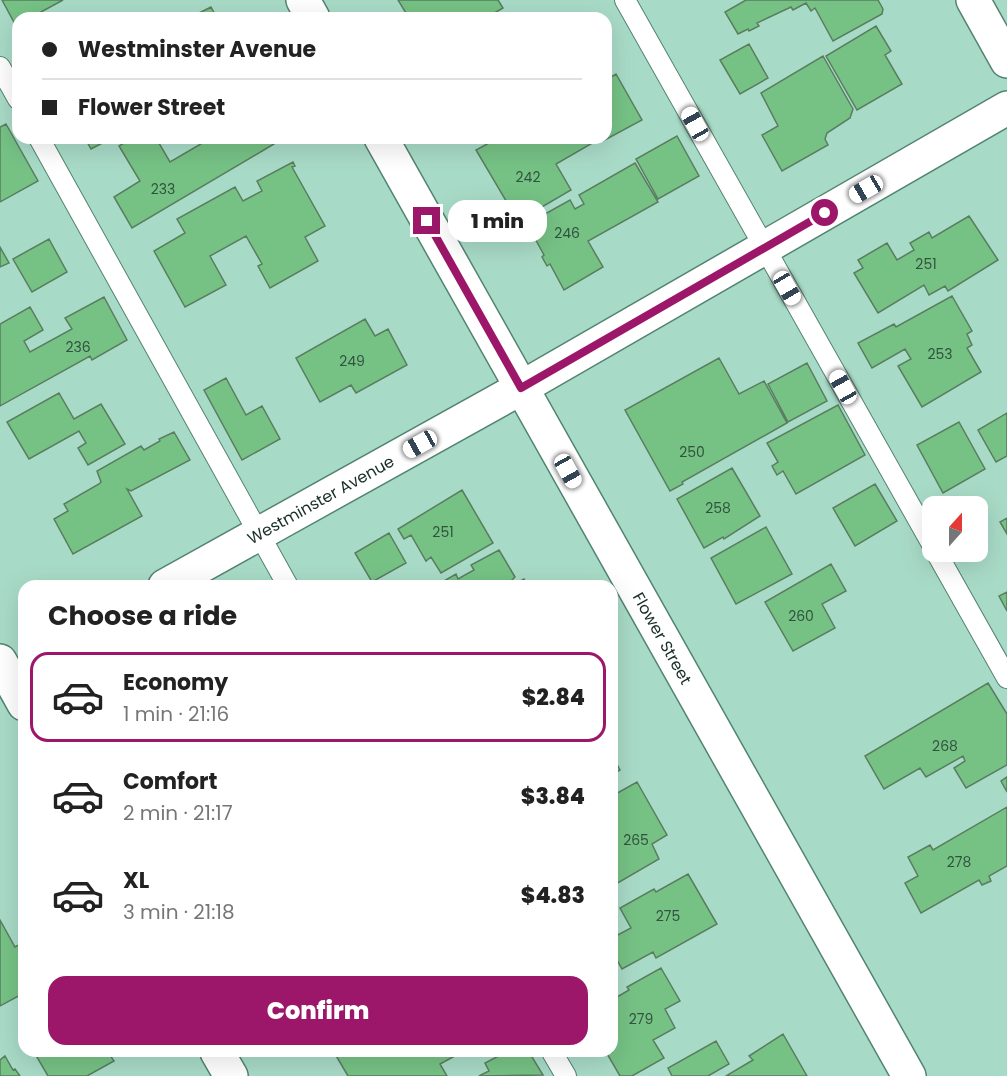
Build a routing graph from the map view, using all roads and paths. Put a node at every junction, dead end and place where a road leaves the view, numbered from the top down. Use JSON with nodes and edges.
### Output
{"nodes":[{"id":1,"x":625,"y":0,"type":"edge"},
{"id":2,"x":973,"y":0,"type":"edge"},
{"id":3,"x":1007,"y":61,"type":"edge"},
{"id":4,"x":0,"y":67,"type":"edge"},
{"id":5,"x":12,"y":88,"type":"edge"},
{"id":6,"x":1007,"y":108,"type":"edge"},
{"id":7,"x":42,"y":144,"type":"edge"},
{"id":8,"x":384,"y":144,"type":"edge"},
{"id":9,"x":765,"y":248,"type":"junction"},
{"id":10,"x":521,"y":388,"type":"junction"},
{"id":11,"x":922,"y":526,"type":"edge"},
{"id":12,"x":258,"y":534,"type":"junction"},
{"id":13,"x":942,"y":562,"type":"edge"},
{"id":14,"x":176,"y":580,"type":"edge"},
{"id":15,"x":285,"y":580,"type":"edge"},
{"id":16,"x":8,"y":669,"type":"edge"},
{"id":17,"x":1007,"y":678,"type":"edge"},
{"id":18,"x":18,"y":691,"type":"edge"},
{"id":19,"x":220,"y":1057,"type":"edge"},
{"id":20,"x":555,"y":1057,"type":"edge"},
{"id":21,"x":231,"y":1076,"type":"edge"},
{"id":22,"x":566,"y":1076,"type":"edge"},
{"id":23,"x":909,"y":1076,"type":"edge"}],
"edges":[{"from":1,"to":9,"type":"lane"},
{"from":2,"to":3,"type":"street"},
{"from":4,"to":5,"type":"lane"},
{"from":6,"to":9,"type":"street","name":"Westminster Avenue"},
{"from":7,"to":12,"type":"lane"},
{"from":8,"to":10,"type":"street","name":"Flower Street"},
{"from":9,"to":10,"type":"street","name":"Westminster Avenue"},
{"from":9,"to":11,"type":"lane"},
{"from":10,"to":12,"type":"street","name":"Westminster Avenue"},
{"from":10,"to":23,"type":"street","name":"Flower Street"},
{"from":12,"to":14,"type":"street","name":"Westminster Avenue"},
{"from":12,"to":15,"type":"lane"},
{"from":13,"to":17,"type":"lane"},
{"from":16,"to":18,"type":"street"},
{"from":19,"to":21,"type":"street"},
{"from":20,"to":22,"type":"lane"}]}
